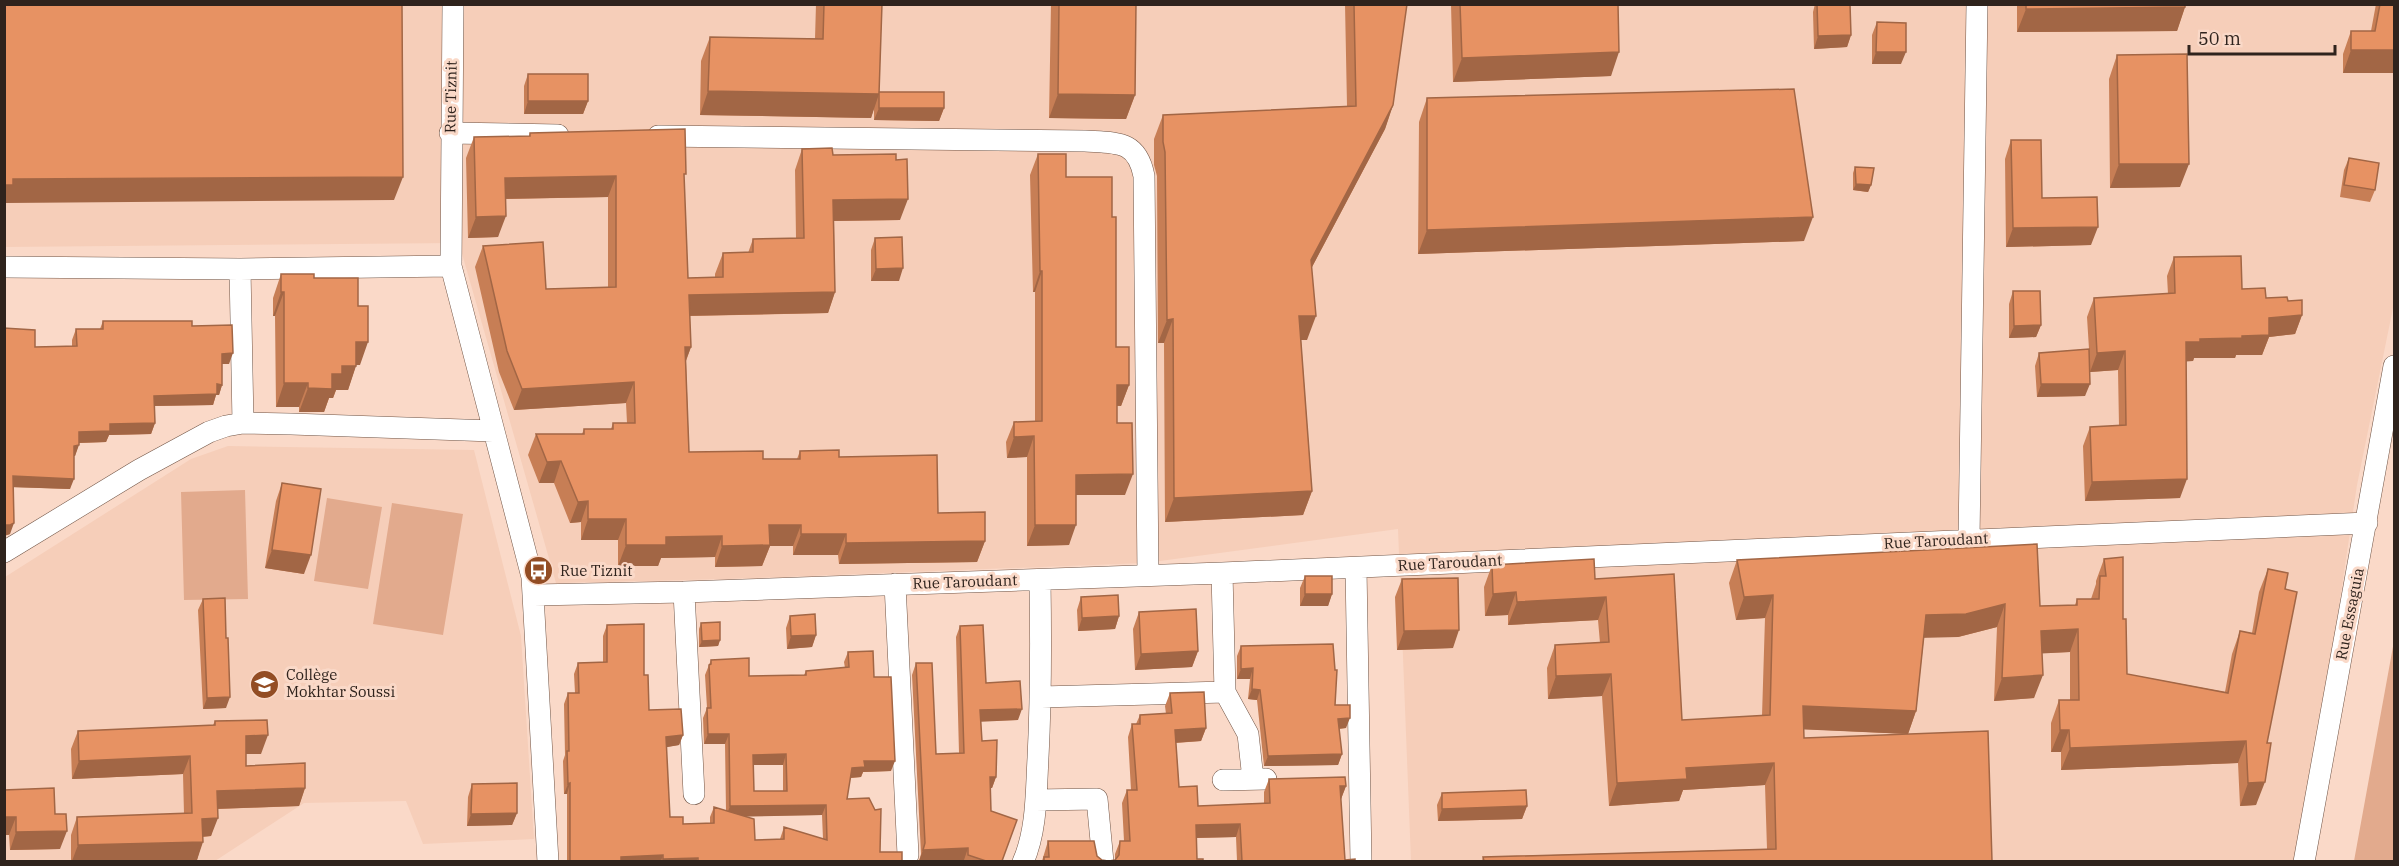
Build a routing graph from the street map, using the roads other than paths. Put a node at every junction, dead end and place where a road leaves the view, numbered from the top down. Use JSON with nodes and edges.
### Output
{"nodes":[{"id":1,"x":453,"y":4,"type":"edge"},
{"id":2,"x":1977,"y":4,"type":"edge"},
{"id":3,"x":450,"y":133,"type":"junction"},
{"id":4,"x":582,"y":135,"type":"edge"},
{"id":5,"x":642,"y":136,"type":"edge"},
{"id":6,"x":451,"y":266,"type":"junction"},
{"id":7,"x":4,"y":267,"type":"edge"},
{"id":8,"x":240,"y":269,"type":"junction"},
{"id":9,"x":2394,"y":366,"type":"edge"},
{"id":10,"x":243,"y":423,"type":"junction"},
{"id":11,"x":493,"y":431,"type":"junction"},
{"id":12,"x":2367,"y":524,"type":"junction"},
{"id":13,"x":1970,"y":539,"type":"junction"},
{"id":14,"x":4,"y":552,"type":"edge"},
{"id":15,"x":1356,"y":568,"type":"junction"},
{"id":16,"x":1222,"y":573,"type":"junction"},
{"id":17,"x":1148,"y":574,"type":"junction"},
{"id":18,"x":1040,"y":580,"type":"junction"},
{"id":19,"x":895,"y":584,"type":"junction"},
{"id":20,"x":684,"y":592,"type":"junction"},
{"id":21,"x":534,"y":595,"type":"junction"},
{"id":22,"x":1225,"y":692,"type":"junction"},
{"id":23,"x":1041,"y":697,"type":"junction"},
{"id":24,"x":1336,"y":777,"type":"edge"},
{"id":25,"x":1359,"y":777,"type":"junction"},
{"id":26,"x":1288,"y":778,"type":"edge"},
{"id":27,"x":1253,"y":779,"type":"junction"},
{"id":28,"x":1223,"y":780,"type":"dead end"},
{"id":29,"x":694,"y":794,"type":"dead end"},
{"id":30,"x":1036,"y":800,"type":"junction"},
{"id":31,"x":908,"y":855,"type":"dead end"},
{"id":32,"x":548,"y":861,"type":"edge"},
{"id":33,"x":1023,"y":861,"type":"edge"},
{"id":34,"x":1103,"y":861,"type":"edge"},
{"id":35,"x":1361,"y":861,"type":"edge"},
{"id":36,"x":2304,"y":861,"type":"edge"}],
"edges":[{"from":1,"to":3,"type":"street","name":"Rue Tiznit"},
{"from":2,"to":13,"type":"street"},
{"from":3,"to":4,"type":"street"},
{"from":3,"to":6,"type":"street","name":"Rue Tiznit"},
{"from":5,"to":17,"type":"street"},
{"from":6,"to":8,"type":"street"},
{"from":6,"to":11,"type":"street","name":"Rue Tiznit"},
{"from":7,"to":8,"type":"street"},
{"from":8,"to":10,"type":"street"},
{"from":9,"to":12,"type":"street","name":"Rue Essaguia"},
{"from":10,"to":11,"type":"street"},
{"from":10,"to":14,"type":"street"},
{"from":11,"to":21,"type":"street","name":"Rue Tiznit"},
{"from":12,"to":13,"type":"street","name":"Rue Taroudant"},
{"from":12,"to":36,"type":"street","name":"Rue Essaguia"},
{"from":13,"to":15,"type":"street","name":"Rue Taroudant"},
{"from":15,"to":16,"type":"street","name":"Rue Taroudant"},
{"from":15,"to":25,"type":"street"},
{"from":16,"to":17,"type":"street","name":"Rue Taroudant"},
{"from":16,"to":22,"type":"street"},
{"from":17,"to":18,"type":"street","name":"Rue Taroudant"},
{"from":18,"to":19,"type":"street","name":"Rue Taroudant"},
{"from":18,"to":23,"type":"street"},
{"from":19,"to":20,"type":"street","name":"Rue Taroudant"},
{"from":19,"to":31,"type":"street"},
{"from":20,"to":21,"type":"street","name":"Rue Taroudant"},
{"from":20,"to":29,"type":"street"},
{"from":21,"to":32,"type":"street","name":"Rue Tiznit"},
{"from":22,"to":23,"type":"street"},
{"from":22,"to":27,"type":"street"},
{"from":23,"to":30,"type":"street"},
{"from":24,"to":25,"type":"street"},
{"from":25,"to":35,"type":"street"},
{"from":26,"to":27,"type":"street"},
{"from":27,"to":28,"type":"street"},
{"from":30,"to":33,"type":"street"},
{"from":30,"to":34,"type":"street"}]}
